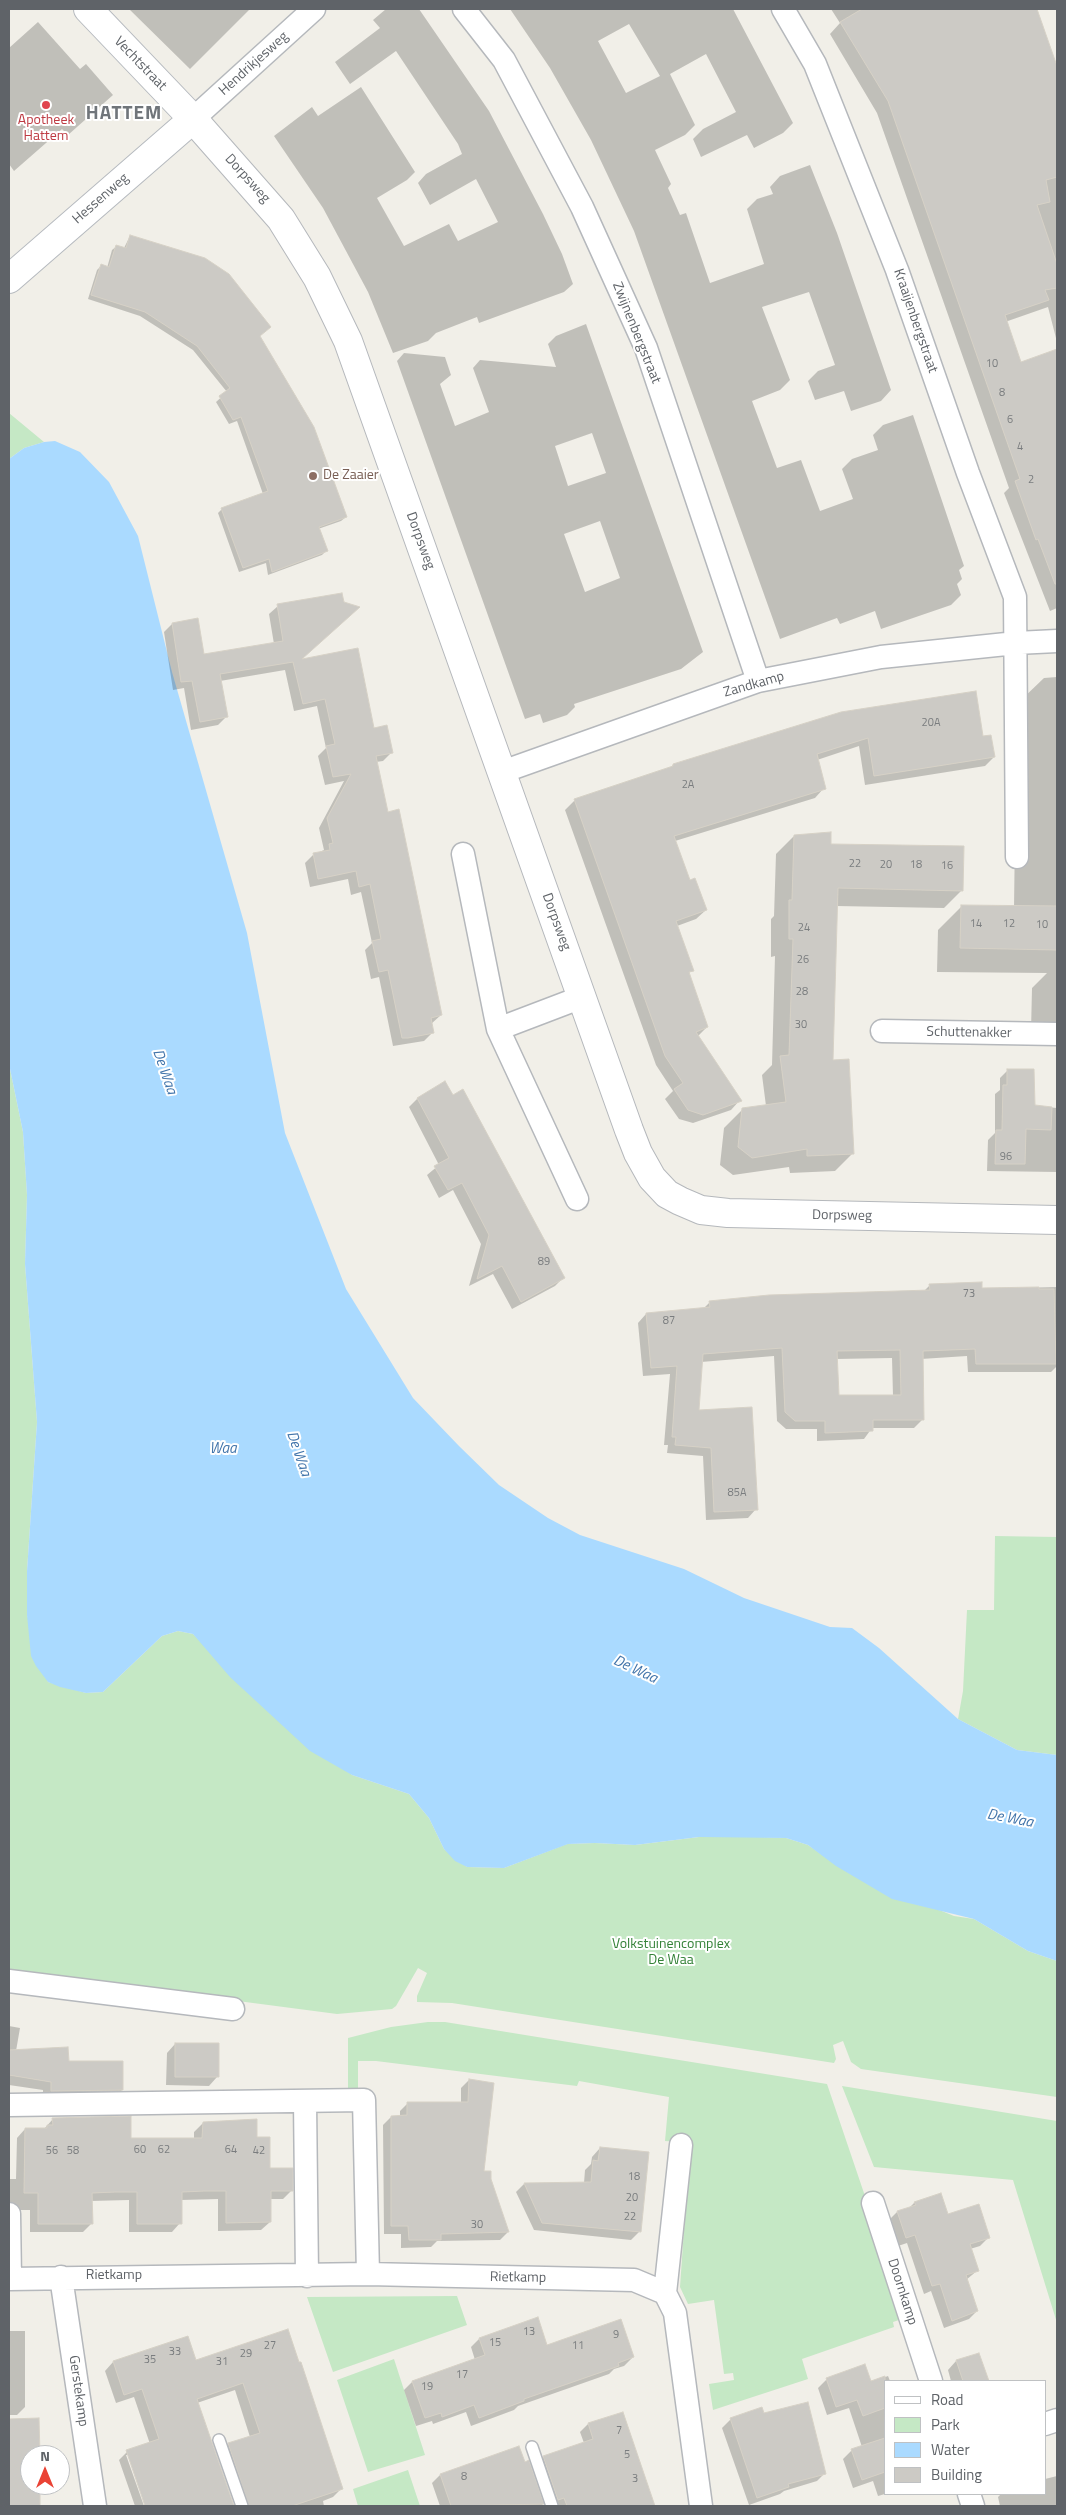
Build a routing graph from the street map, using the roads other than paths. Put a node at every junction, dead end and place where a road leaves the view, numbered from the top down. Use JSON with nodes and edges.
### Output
{"nodes":[{"id":1,"x":88,"y":9,"type":"edge"},
{"id":2,"x":314,"y":9,"type":"edge"},
{"id":3,"x":464,"y":9,"type":"edge"},
{"id":4,"x":783,"y":9,"type":"edge"},
{"id":5,"x":194,"y":119,"type":"junction"},
{"id":6,"x":9,"y":280,"type":"edge"},
{"id":7,"x":1057,"y":641,"type":"edge"},
{"id":8,"x":1016,"y":643,"type":"junction"},
{"id":9,"x":758,"y":681,"type":"junction"},
{"id":10,"x":502,"y":772,"type":"junction"},
{"id":11,"x":463,"y":854,"type":"dead end"},
{"id":12,"x":1017,"y":857,"type":"dead end"},
{"id":13,"x":582,"y":997,"type":"junction"},
{"id":14,"x":498,"y":1029,"type":"junction"},
{"id":15,"x":882,"y":1031,"type":"dead end"},
{"id":16,"x":1057,"y":1034,"type":"edge"},
{"id":17,"x":577,"y":1199,"type":"dead end"},
{"id":18,"x":1057,"y":1220,"type":"edge"},
{"id":19,"x":9,"y":1981,"type":"edge"},
{"id":20,"x":232,"y":2008,"type":"dead end"},
{"id":21,"x":305,"y":2101,"type":"junction"},
{"id":22,"x":9,"y":2105,"type":"edge"},
{"id":23,"x":681,"y":2145,"type":"dead end"},
{"id":24,"x":873,"y":2203,"type":"dead end"},
{"id":25,"x":9,"y":2214,"type":"edge"},
{"id":26,"x":368,"y":2274,"type":"junction"},
{"id":27,"x":61,"y":2276,"type":"junction"},
{"id":28,"x":307,"y":2276,"type":"junction"},
{"id":29,"x":10,"y":2279,"type":"edge"},
{"id":30,"x":665,"y":2293,"type":"junction"},
{"id":31,"x":931,"y":2380,"type":"edge"},
{"id":32,"x":219,"y":2440,"type":"dead end"},
{"id":33,"x":532,"y":2447,"type":"dead end"},
{"id":34,"x":95,"y":2506,"type":"edge"},
{"id":35,"x":242,"y":2506,"type":"edge"},
{"id":36,"x":552,"y":2506,"type":"edge"},
{"id":37,"x":701,"y":2506,"type":"edge"}],
"edges":[{"from":1,"to":5,"type":"street","name":"Vechtstraat"},
{"from":2,"to":5,"type":"street","name":"Hendrikjesweg"},
{"from":3,"to":9,"type":"street","name":"Zwijnenbergstraat"},
{"from":4,"to":8,"type":"street","name":"Kraaijenbergstraat"},
{"from":5,"to":6,"type":"street","name":"Hessenweg"},
{"from":5,"to":10,"type":"street","name":"Dorpsweg"},
{"from":7,"to":8,"type":"street","name":"Zandkamp"},
{"from":8,"to":9,"type":"street","name":"Zandkamp"},
{"from":8,"to":12,"type":"street"},
{"from":9,"to":10,"type":"street","name":"Zandkamp"},
{"from":10,"to":13,"type":"street","name":"Dorpsweg"},
{"from":11,"to":14,"type":"street"},
{"from":13,"to":14,"type":"street"},
{"from":13,"to":18,"type":"street","name":"Dorpsweg"},
{"from":14,"to":17,"type":"street"},
{"from":15,"to":16,"type":"street","name":"Schuttenakker"},
{"from":19,"to":20,"type":"street"},
{"from":21,"to":22,"type":"street"},
{"from":21,"to":26,"type":"street"},
{"from":21,"to":28,"type":"street"},
{"from":23,"to":30,"type":"street"},
{"from":24,"to":31,"type":"street","name":"Doornkamp"},
{"from":25,"to":29,"type":"street","name":"Rietkamp"},
{"from":26,"to":28,"type":"street","name":"Rietkamp"},
{"from":26,"to":30,"type":"street","name":"Rietkamp"},
{"from":27,"to":28,"type":"street","name":"Rietkamp"},
{"from":27,"to":29,"type":"street","name":"Rietkamp"},
{"from":27,"to":34,"type":"street","name":"Gerstekamp"},
{"from":30,"to":37,"type":"street"},
{"from":32,"to":35,"type":"lane"},
{"from":33,"to":36,"type":"lane"}]}
